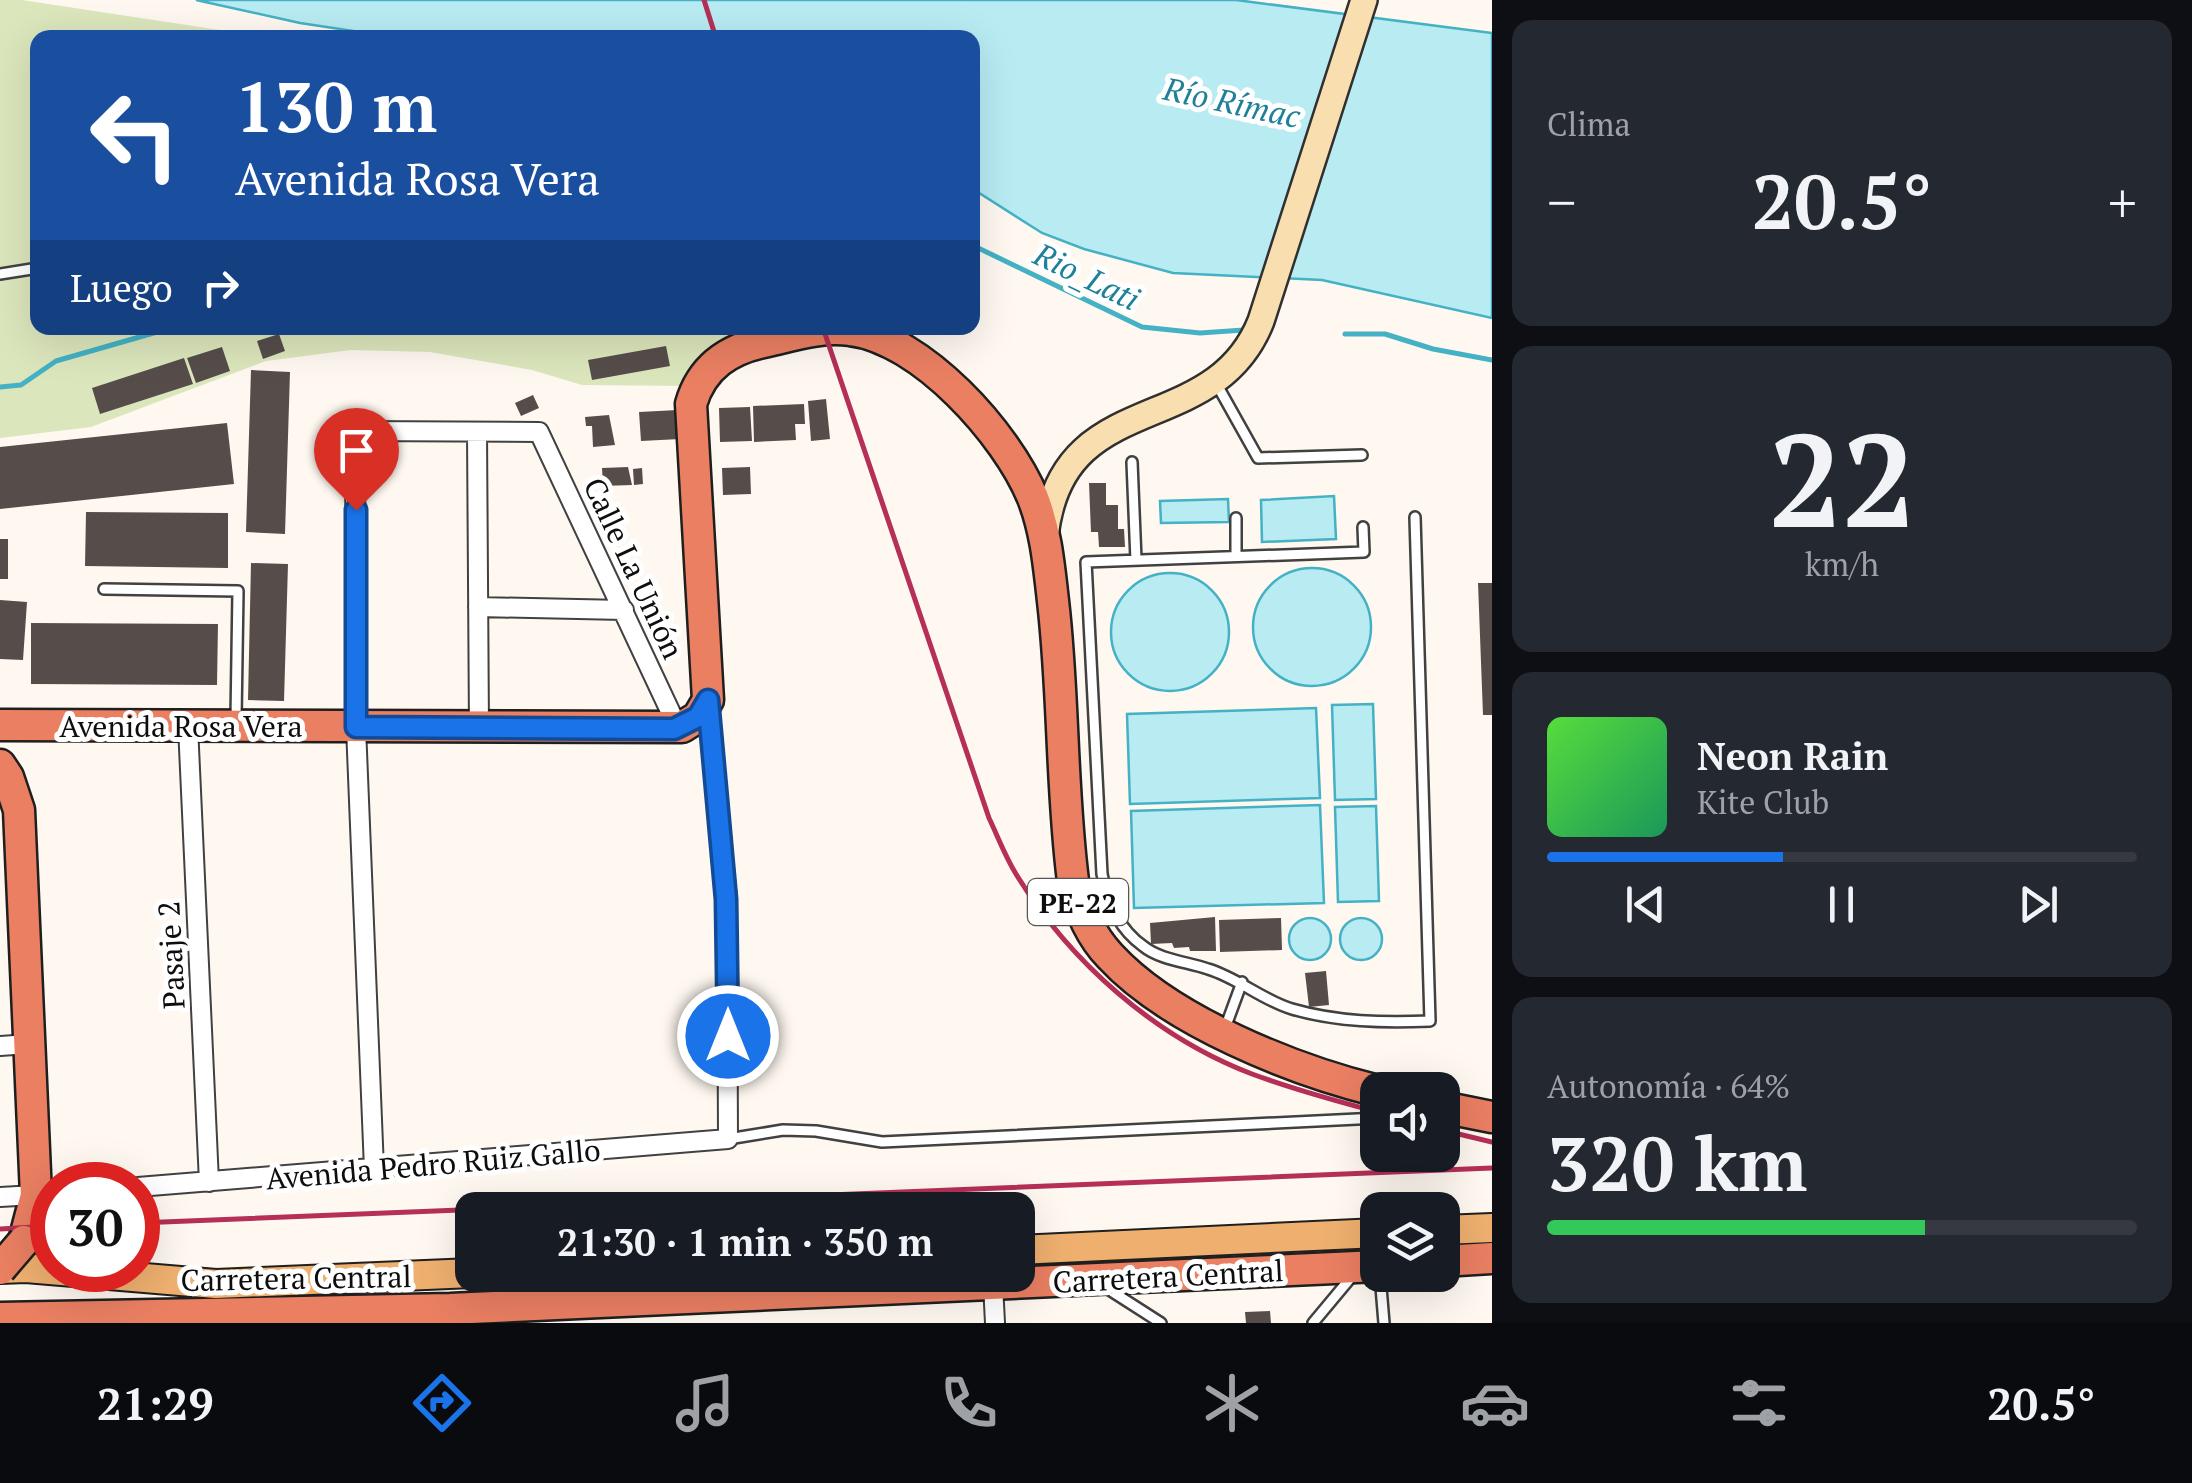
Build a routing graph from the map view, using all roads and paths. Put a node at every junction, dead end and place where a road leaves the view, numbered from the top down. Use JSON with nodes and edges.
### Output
{"nodes":[{"id":1,"x":1364,"y":0,"type":"edge"},
{"id":2,"x":30,"y":269,"type":"edge"},
{"id":3,"x":0,"y":274,"type":"edge"},
{"id":4,"x":795,"y":335,"type":"edge"},
{"id":5,"x":870,"y":335,"type":"edge"},
{"id":6,"x":1216,"y":383,"type":"junction"},
{"id":7,"x":478,"y":432,"type":"junction"},
{"id":8,"x":1362,"y":456,"type":"dead end"},
{"id":9,"x":1132,"y":462,"type":"dead end"},
{"id":10,"x":1415,"y":517,"type":"dead end"},
{"id":11,"x":1236,"y":518,"type":"dead end"},
{"id":12,"x":1363,"y":527,"type":"dead end"},
{"id":13,"x":1045,"y":537,"type":"junction"},
{"id":14,"x":1236,"y":556,"type":"junction"},
{"id":15,"x":1136,"y":560,"type":"junction"},
{"id":16,"x":104,"y":589,"type":"dead end"},
{"id":17,"x":478,"y":607,"type":"junction"},
{"id":18,"x":624,"y":610,"type":"junction"},
{"id":19,"x":708,"y":700,"type":"junction"},
{"id":20,"x":0,"y":725,"type":"edge"},
{"id":21,"x":188,"y":726,"type":"junction"},
{"id":22,"x":236,"y":726,"type":"junction"},
{"id":23,"x":356,"y":727,"type":"junction"},
{"id":24,"x":678,"y":728,"type":"junction"},
{"id":25,"x":479,"y":729,"type":"junction"},
{"id":26,"x":0,"y":765,"type":"edge"},
{"id":27,"x":1242,"y":982,"type":"junction"},
{"id":28,"x":1223,"y":1033,"type":"junction"},
{"id":29,"x":15,"y":1045,"type":"edge"},
{"id":30,"x":1360,"y":1085,"type":"edge"},
{"id":31,"x":1460,"y":1111,"type":"edge"},
{"id":32,"x":1492,"y":1117,"type":"edge"},
{"id":33,"x":1360,"y":1119,"type":"edge"},
{"id":34,"x":728,"y":1140,"type":"junction"},
{"id":35,"x":38,"y":1162,"type":"edge"},
{"id":36,"x":374,"y":1169,"type":"junction"},
{"id":37,"x":209,"y":1182,"type":"junction"},
{"id":38,"x":160,"y":1185,"type":"edge"},
{"id":39,"x":30,"y":1195,"type":"edge"},
{"id":40,"x":0,"y":1197,"type":"edge"},
{"id":41,"x":30,"y":1227,"type":"edge"},
{"id":42,"x":1492,"y":1228,"type":"edge"},
{"id":43,"x":1460,"y":1229,"type":"edge"},
{"id":44,"x":1360,"y":1235,"type":"edge"},
{"id":45,"x":1035,"y":1249,"type":"edge"},
{"id":46,"x":1492,"y":1258,"type":"edge"},
{"id":47,"x":1460,"y":1261,"type":"edge"},
{"id":48,"x":0,"y":1269,"type":"edge"},
{"id":49,"x":1360,"y":1270,"type":"edge"},
{"id":50,"x":455,"y":1275,"type":"edge"},
{"id":51,"x":1093,"y":1280,"type":"junction"},
{"id":52,"x":1360,"y":1281,"type":"edge"},
{"id":53,"x":1035,"y":1282,"type":"edge"},
{"id":54,"x":859,"y":1292,"type":"edge"},
{"id":55,"x":993,"y":1292,"type":"edge"},
{"id":56,"x":1378,"y":1292,"type":"edge"},
{"id":57,"x":458,"y":1316,"type":"edge"},
{"id":58,"x":0,"y":1318,"type":"edge"},
{"id":59,"x":45,"y":1320,"type":"edge"},
{"id":60,"x":995,"y":1323,"type":"edge"},
{"id":61,"x":1161,"y":1323,"type":"edge"},
{"id":62,"x":1313,"y":1323,"type":"edge"},
{"id":63,"x":1384,"y":1323,"type":"edge"}],
"edges":[{"from":1,"to":6,"type":"street"},
{"from":2,"to":3,"type":"lane"},
{"from":4,"to":19,"type":"highway","number":"PE-22"},
{"from":5,"to":13,"type":"highway","number":"PE-22"},
{"from":6,"to":8,"type":"lane"},
{"from":6,"to":13,"type":"street"},
{"from":7,"to":17,"type":"street"},
{"from":7,"to":18,"type":"street","name":"Calle La Unión"},
{"from":7,"to":23,"type":"street"},
{"from":9,"to":15,"type":"lane"},
{"from":10,"to":27,"type":"lane"},
{"from":11,"to":14,"type":"lane"},
{"from":12,"to":14,"type":"lane"},
{"from":13,"to":28,"type":"highway","number":"PE-22"},
{"from":14,"to":15,"type":"lane"},
{"from":15,"to":27,"type":"lane"},
{"from":16,"to":22,"type":"lane"},
{"from":17,"to":18,"type":"street"},
{"from":17,"to":25,"type":"street"},
{"from":18,"to":24,"type":"street","name":"Calle La Unión"},
{"from":19,"to":24,"type":"highway"},
{"from":19,"to":34,"type":"street"},
{"from":20,"to":21,"type":"highway","name":"Avenida Rosa Vera"},
{"from":21,"to":22,"type":"highway","name":"Avenida Rosa Vera"},
{"from":21,"to":37,"type":"street","name":"Pasaje 2"},
{"from":22,"to":23,"type":"highway","name":"Avenida Rosa Vera"},
{"from":23,"to":25,"type":"highway","name":"Avenida Rosa Vera"},
{"from":23,"to":36,"type":"street"},
{"from":24,"to":25,"type":"highway","name":"Avenida Rosa Vera"},
{"from":26,"to":29,"type":"highway"},
{"from":27,"to":28,"type":"lane"},
{"from":28,"to":30,"type":"highway","number":"PE-22"},
{"from":29,"to":35,"type":"highway"},
{"from":31,"to":32,"type":"highway"},
{"from":33,"to":34,"type":"lane"},
{"from":34,"to":36,"type":"street","name":"Avenida Pedro Ruiz Gallo"},
{"from":36,"to":37,"type":"street","name":"Avenida Pedro Ruiz Gallo"},
{"from":37,"to":38,"type":"street","name":"Avenida Pedro Ruiz Gallo"},
{"from":39,"to":40,"type":"street"},
{"from":41,"to":48,"type":"highway","bridge":true},
{"from":42,"to":43,"type":"main road"},
{"from":44,"to":45,"type":"main road","name":"Carretera Central"},
{"from":46,"to":47,"type":"highway"},
{"from":48,"to":50,"type":"main road","name":"Carretera Central"},
{"from":49,"to":51,"type":"highway","name":"Carretera Central"},
{"from":51,"to":53,"type":"highway","name":"Carretera Central"},
{"from":51,"to":61,"type":"lane"},
{"from":52,"to":62,"type":"lane"},
{"from":54,"to":57,"type":"highway","name":"Carretera Central"},
{"from":55,"to":60,"type":"street"},
{"from":56,"to":63,"type":"lane"},
{"from":57,"to":59,"type":"highway","name":"Carretera Central"},
{"from":58,"to":59,"type":"highway","name":"Carretera Central"}]}
